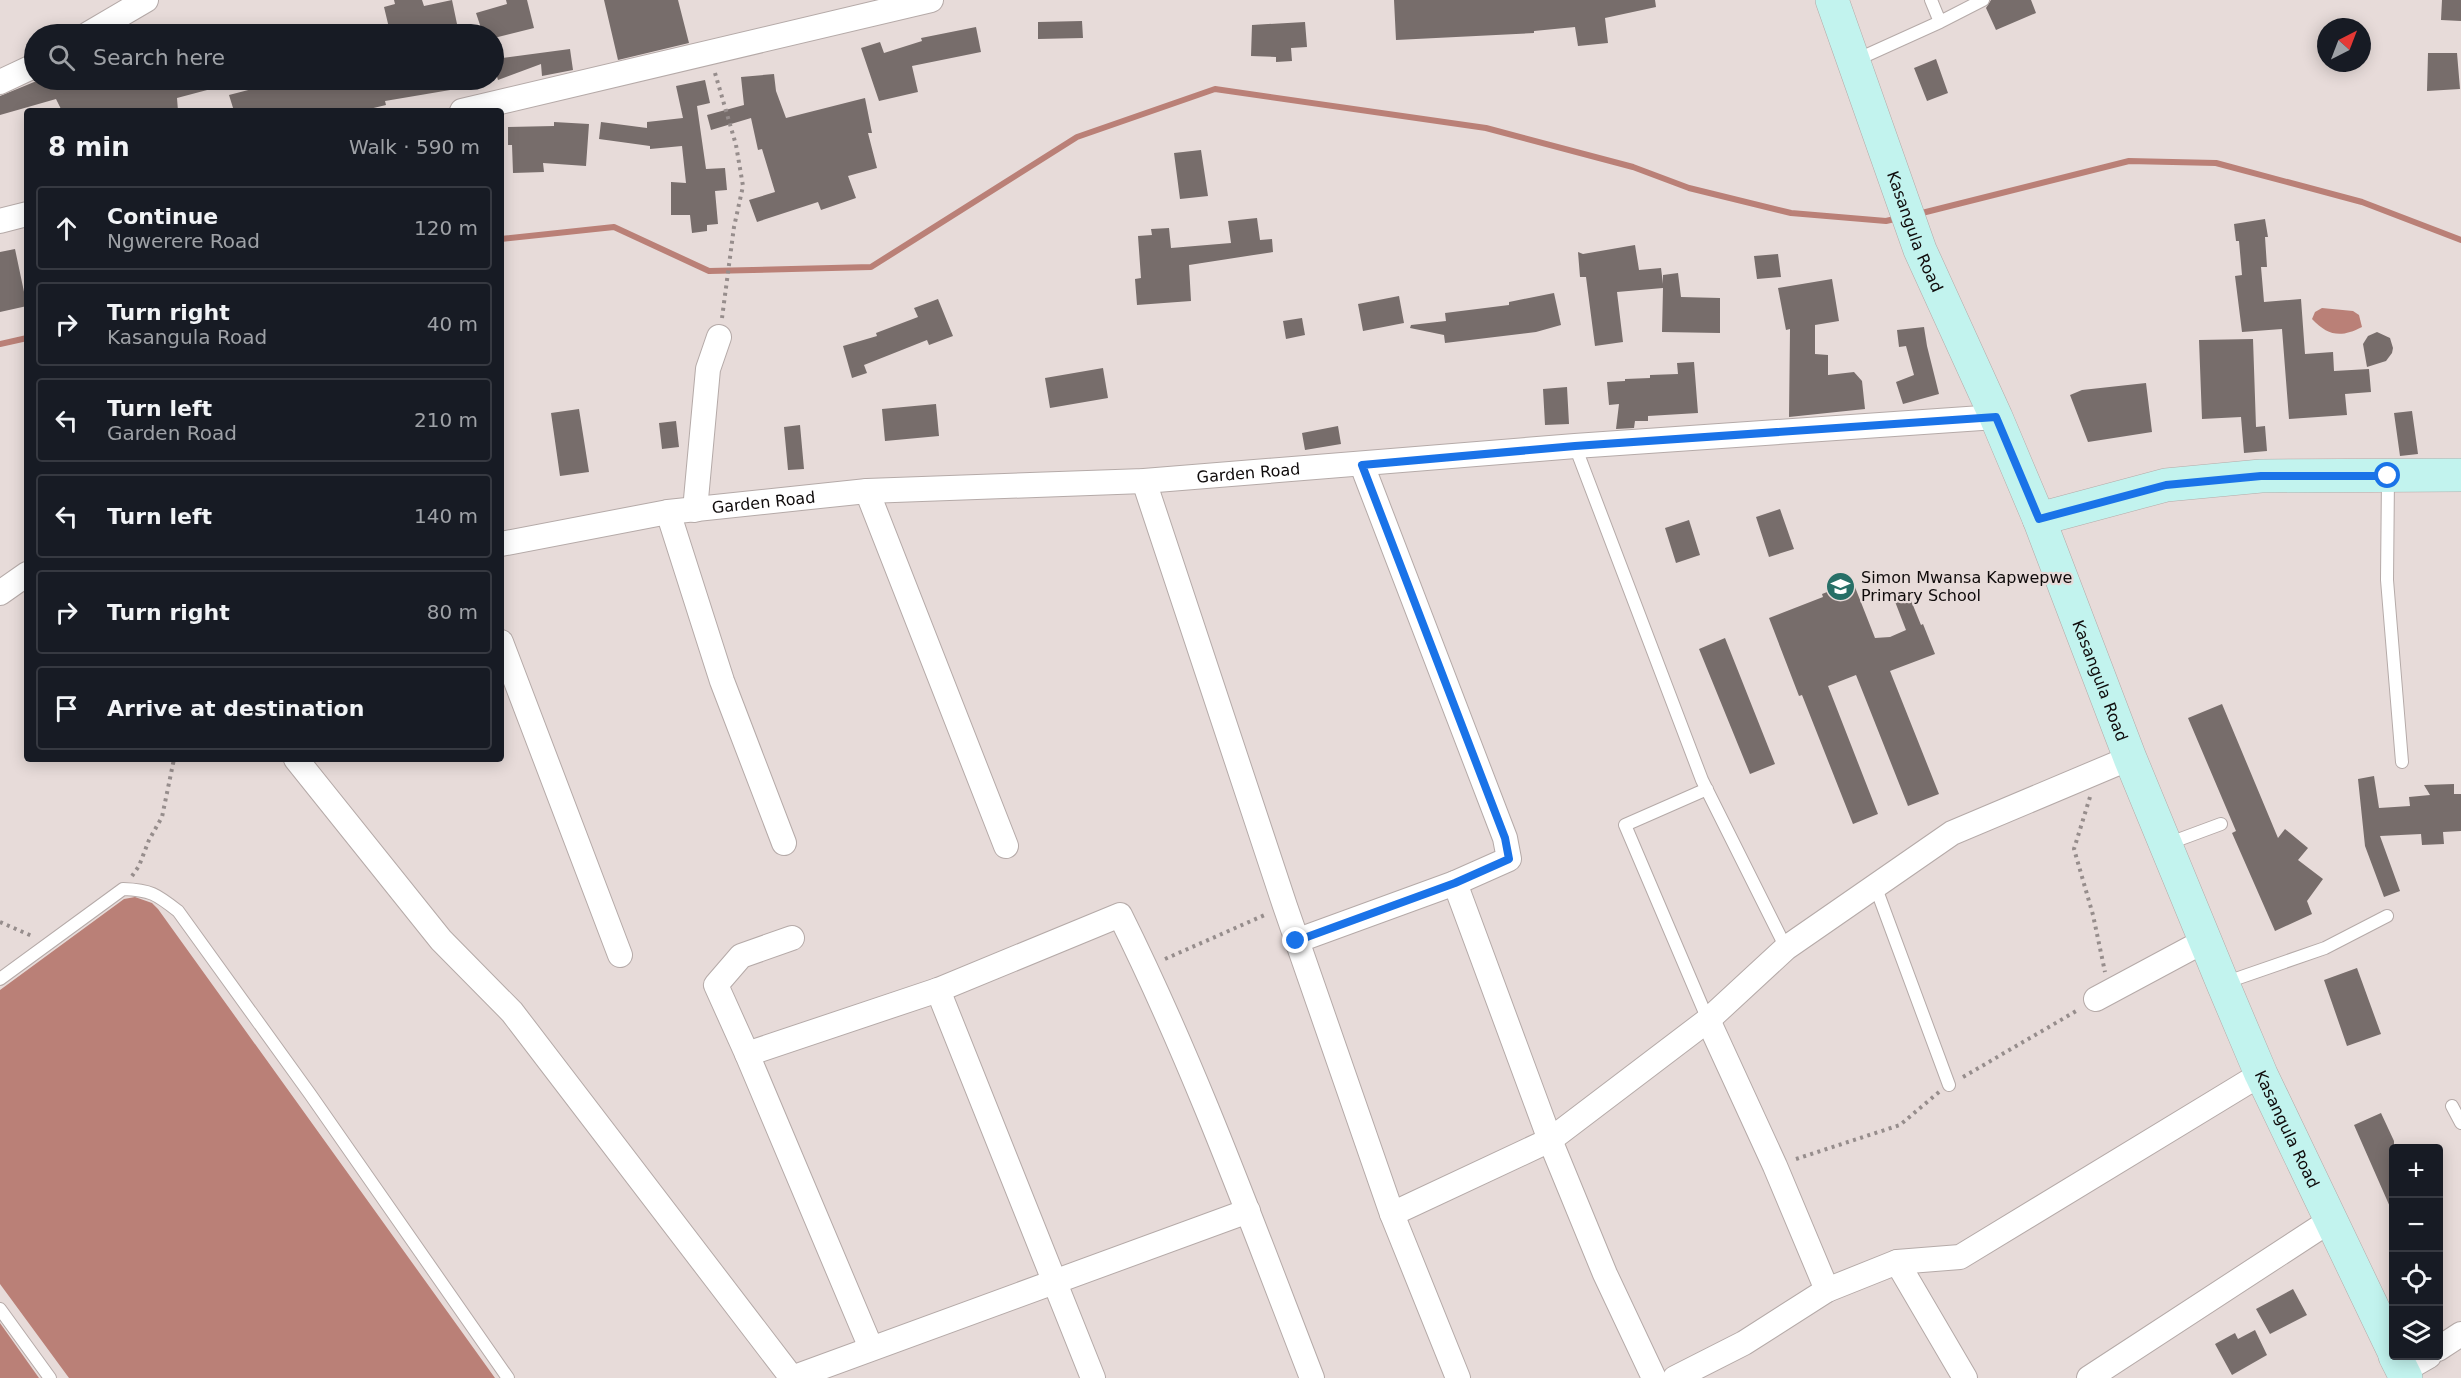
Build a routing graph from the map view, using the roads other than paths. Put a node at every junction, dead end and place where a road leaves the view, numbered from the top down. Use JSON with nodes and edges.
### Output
{"nodes":[{"id":1,"x":146,"y":0,"type":"edge"},
{"id":2,"x":931,"y":0,"type":"edge"},
{"id":3,"x":1832,"y":0,"type":"edge"},
{"id":4,"x":1931,"y":0,"type":"edge"},
{"id":5,"x":1983,"y":0,"type":"edge"},
{"id":6,"x":1940,"y":22,"type":"junction"},
{"id":7,"x":105,"y":24,"type":"edge"},
{"id":8,"x":1855,"y":60,"type":"junction"},
{"id":9,"x":24,"y":71,"type":"edge"},
{"id":10,"x":0,"y":82,"type":"edge"},
{"id":11,"x":475,"y":108,"type":"edge"},
{"id":12,"x":24,"y":215,"type":"edge"},
{"id":13,"x":0,"y":221,"type":"edge"},
{"id":14,"x":719,"y":338,"type":"road end"},
{"id":15,"x":1996,"y":417,"type":"junction"},
{"id":16,"x":1575,"y":446,"type":"junction"},
{"id":17,"x":1362,"y":465,"type":"junction"},
{"id":18,"x":2461,"y":475,"type":"edge"},
{"id":19,"x":2388,"y":476,"type":"junction"},
{"id":20,"x":1144,"y":482,"type":"junction"},
{"id":21,"x":867,"y":491,"type":"junction"},
{"id":22,"x":695,"y":510,"type":"junction"},
{"id":23,"x":668,"y":513,"type":"junction"},
{"id":24,"x":2039,"y":519,"type":"junction"},
{"id":25,"x":504,"y":543,"type":"edge"},
{"id":26,"x":24,"y":576,"type":"edge"},
{"id":27,"x":0,"y":593,"type":"edge"},
{"id":28,"x":504,"y":650,"type":"edge"},
{"id":29,"x":2130,"y":758,"type":"junction"},
{"id":30,"x":298,"y":762,"type":"edge"},
{"id":31,"x":2402,"y":762,"type":"dead end"},
{"id":32,"x":1707,"y":789,"type":"junction"},
{"id":33,"x":2221,"y":824,"type":"dead end"},
{"id":34,"x":784,"y":843,"type":"dead end"},
{"id":35,"x":2166,"y":844,"type":"junction"},
{"id":36,"x":1006,"y":846,"type":"dead end"},
{"id":37,"x":1455,"y":883,"type":"junction"},
{"id":38,"x":1876,"y":888,"type":"junction"},
{"id":39,"x":2387,"y":916,"type":"dead end"},
{"id":40,"x":792,"y":938,"type":"dead end"},
{"id":41,"x":2206,"y":940,"type":"junction"},
{"id":42,"x":1296,"y":941,"type":"junction"},
{"id":43,"x":1786,"y":948,"type":"junction"},
{"id":44,"x":620,"y":954,"type":"dead end"},
{"id":45,"x":0,"y":979,"type":"edge"},
{"id":46,"x":2223,"y":984,"type":"junction"},
{"id":47,"x":938,"y":990,"type":"junction"},
{"id":48,"x":2096,"y":999,"type":"road end"},
{"id":49,"x":1708,"y":1020,"type":"junction"},
{"id":50,"x":747,"y":1054,"type":"junction"},
{"id":51,"x":2261,"y":1074,"type":"junction"},
{"id":52,"x":1949,"y":1085,"type":"road end"},
{"id":53,"x":2452,"y":1106,"type":"dead end"},
{"id":54,"x":2461,"y":1123,"type":"edge"},
{"id":55,"x":1550,"y":1140,"type":"junction"},
{"id":56,"x":1248,"y":1212,"type":"junction"},
{"id":57,"x":1392,"y":1214,"type":"junction"},
{"id":58,"x":2331,"y":1220,"type":"junction"},
{"id":59,"x":1897,"y":1262,"type":"junction"},
{"id":60,"x":1055,"y":1281,"type":"junction"},
{"id":61,"x":1827,"y":1290,"type":"junction"},
{"id":62,"x":0,"y":1309,"type":"edge"},
{"id":63,"x":2461,"y":1334,"type":"edge"},
{"id":64,"x":2443,"y":1346,"type":"edge"},
{"id":65,"x":871,"y":1348,"type":"junction"},
{"id":66,"x":2403,"y":1365,"type":"edge"},
{"id":67,"x":50,"y":1378,"type":"edge"},
{"id":68,"x":507,"y":1378,"type":"edge"},
{"id":69,"x":792,"y":1378,"type":"edge"},
{"id":70,"x":1093,"y":1378,"type":"edge"},
{"id":71,"x":1312,"y":1378,"type":"edge"},
{"id":72,"x":1458,"y":1378,"type":"edge"},
{"id":73,"x":1654,"y":1378,"type":"edge"},
{"id":74,"x":1675,"y":1378,"type":"edge"},
{"id":75,"x":1965,"y":1378,"type":"edge"},
{"id":76,"x":2089,"y":1378,"type":"edge"}],
"edges":[{"from":1,"to":7,"type":"street"},
{"from":2,"to":11,"type":"street"},
{"from":3,"to":8,"type":"main road","name":"Kasangula Road"},
{"from":4,"to":6,"type":"lane"},
{"from":5,"to":6,"type":"lane"},
{"from":6,"to":8,"type":"lane"},
{"from":8,"to":15,"type":"main road","name":"Kasangula Road"},
{"from":9,"to":10,"type":"street"},
{"from":12,"to":13,"type":"street"},
{"from":14,"to":22,"type":"street"},
{"from":15,"to":16,"type":"street","name":"Garden Road"},
{"from":15,"to":24,"type":"main road","name":"Kasangula Road"},
{"from":16,"to":17,"type":"street","name":"Garden Road"},
{"from":16,"to":32,"type":"lane"},
{"from":17,"to":20,"type":"street","name":"Garden Road"},
{"from":17,"to":37,"type":"street"},
{"from":18,"to":19,"type":"main road"},
{"from":19,"to":24,"type":"main road"},
{"from":19,"to":31,"type":"lane"},
{"from":20,"to":21,"type":"street","name":"Garden Road"},
{"from":20,"to":42,"type":"street"},
{"from":21,"to":22,"type":"street","name":"Garden Road"},
{"from":21,"to":36,"type":"street"},
{"from":22,"to":23,"type":"street","name":"Garden Road"},
{"from":23,"to":25,"type":"street","name":"Garden Road"},
{"from":23,"to":34,"type":"street"},
{"from":24,"to":29,"type":"main road","name":"Kasangula Road"},
{"from":26,"to":27,"type":"street"},
{"from":28,"to":44,"type":"street"},
{"from":29,"to":35,"type":"main road","name":"Kasangula Road"},
{"from":29,"to":38,"type":"street"},
{"from":30,"to":69,"type":"street"},
{"from":32,"to":43,"type":"lane"},
{"from":32,"to":49,"type":"lane"},
{"from":33,"to":35,"type":"lane"},
{"from":35,"to":41,"type":"main road","name":"Kasangula Road"},
{"from":37,"to":42,"type":"street"},
{"from":37,"to":55,"type":"street"},
{"from":38,"to":43,"type":"street"},
{"from":38,"to":52,"type":"lane"},
{"from":39,"to":46,"type":"lane"},
{"from":40,"to":50,"type":"street"},
{"from":41,"to":46,"type":"main road","name":"Kasangula Road"},
{"from":41,"to":48,"type":"street"},
{"from":42,"to":57,"type":"street"},
{"from":43,"to":49,"type":"street"},
{"from":45,"to":68,"type":"lane"},
{"from":46,"to":51,"type":"main road","name":"Kasangula Road"},
{"from":47,"to":50,"type":"street"},
{"from":47,"to":56,"type":"street"},
{"from":47,"to":60,"type":"street"},
{"from":49,"to":55,"type":"street"},
{"from":49,"to":61,"type":"street"},
{"from":50,"to":65,"type":"street"},
{"from":51,"to":58,"type":"main road","name":"Kasangula Road"},
{"from":51,"to":59,"type":"street"},
{"from":53,"to":54,"type":"lane"},
{"from":55,"to":57,"type":"street"},
{"from":55,"to":73,"type":"street"},
{"from":56,"to":60,"type":"street"},
{"from":56,"to":71,"type":"street"},
{"from":57,"to":72,"type":"street"},
{"from":58,"to":66,"type":"main road","name":"Kasangula Road"},
{"from":58,"to":76,"type":"street"},
{"from":59,"to":61,"type":"street"},
{"from":59,"to":75,"type":"street"},
{"from":60,"to":65,"type":"street"},
{"from":60,"to":70,"type":"street"},
{"from":61,"to":74,"type":"street"},
{"from":62,"to":67,"type":"lane"},
{"from":63,"to":64,"type":"street"},
{"from":65,"to":69,"type":"street"}]}
